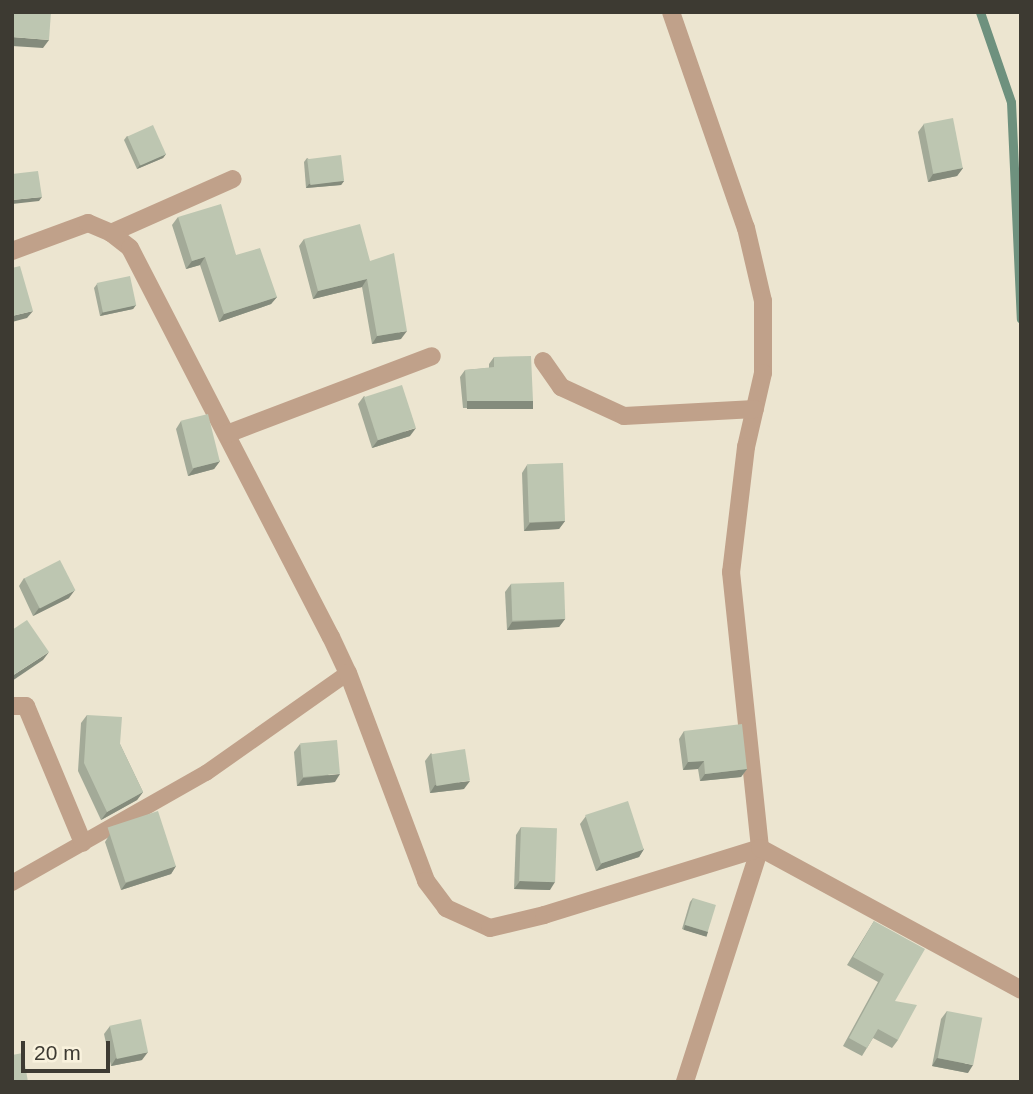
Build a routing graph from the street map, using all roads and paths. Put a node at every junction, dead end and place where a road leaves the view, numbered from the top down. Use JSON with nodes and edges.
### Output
{"nodes":[{"id":1,"x":671,"y":12,"type":"edge"},
{"id":2,"x":233,"y":179,"type":"dead end"},
{"id":3,"x":111,"y":233,"type":"junction"},
{"id":4,"x":12,"y":251,"type":"edge"},
{"id":5,"x":432,"y":356,"type":"dead end"},
{"id":6,"x":543,"y":362,"type":"dead end"},
{"id":7,"x":755,"y":409,"type":"junction"},
{"id":8,"x":227,"y":434,"type":"junction"},
{"id":9,"x":348,"y":673,"type":"junction"},
{"id":10,"x":12,"y":706,"type":"edge"},
{"id":11,"x":83,"y":843,"type":"junction"},
{"id":12,"x":760,"y":848,"type":"junction"},
{"id":13,"x":12,"y":883,"type":"edge"},
{"id":14,"x":1021,"y":990,"type":"edge"},
{"id":15,"x":685,"y":1082,"type":"edge"}],
"edges":[{"from":1,"to":7,"type":"street"},
{"from":2,"to":3,"type":"street"},
{"from":3,"to":4,"type":"street"},
{"from":3,"to":8,"type":"street"},
{"from":5,"to":8,"type":"street"},
{"from":6,"to":7,"type":"street"},
{"from":7,"to":12,"type":"street"},
{"from":8,"to":9,"type":"street"},
{"from":9,"to":11,"type":"lane"},
{"from":9,"to":12,"type":"street"},
{"from":10,"to":11,"type":"street"},
{"from":11,"to":13,"type":"lane"},
{"from":12,"to":14,"type":"street"},
{"from":12,"to":15,"type":"street"}]}
